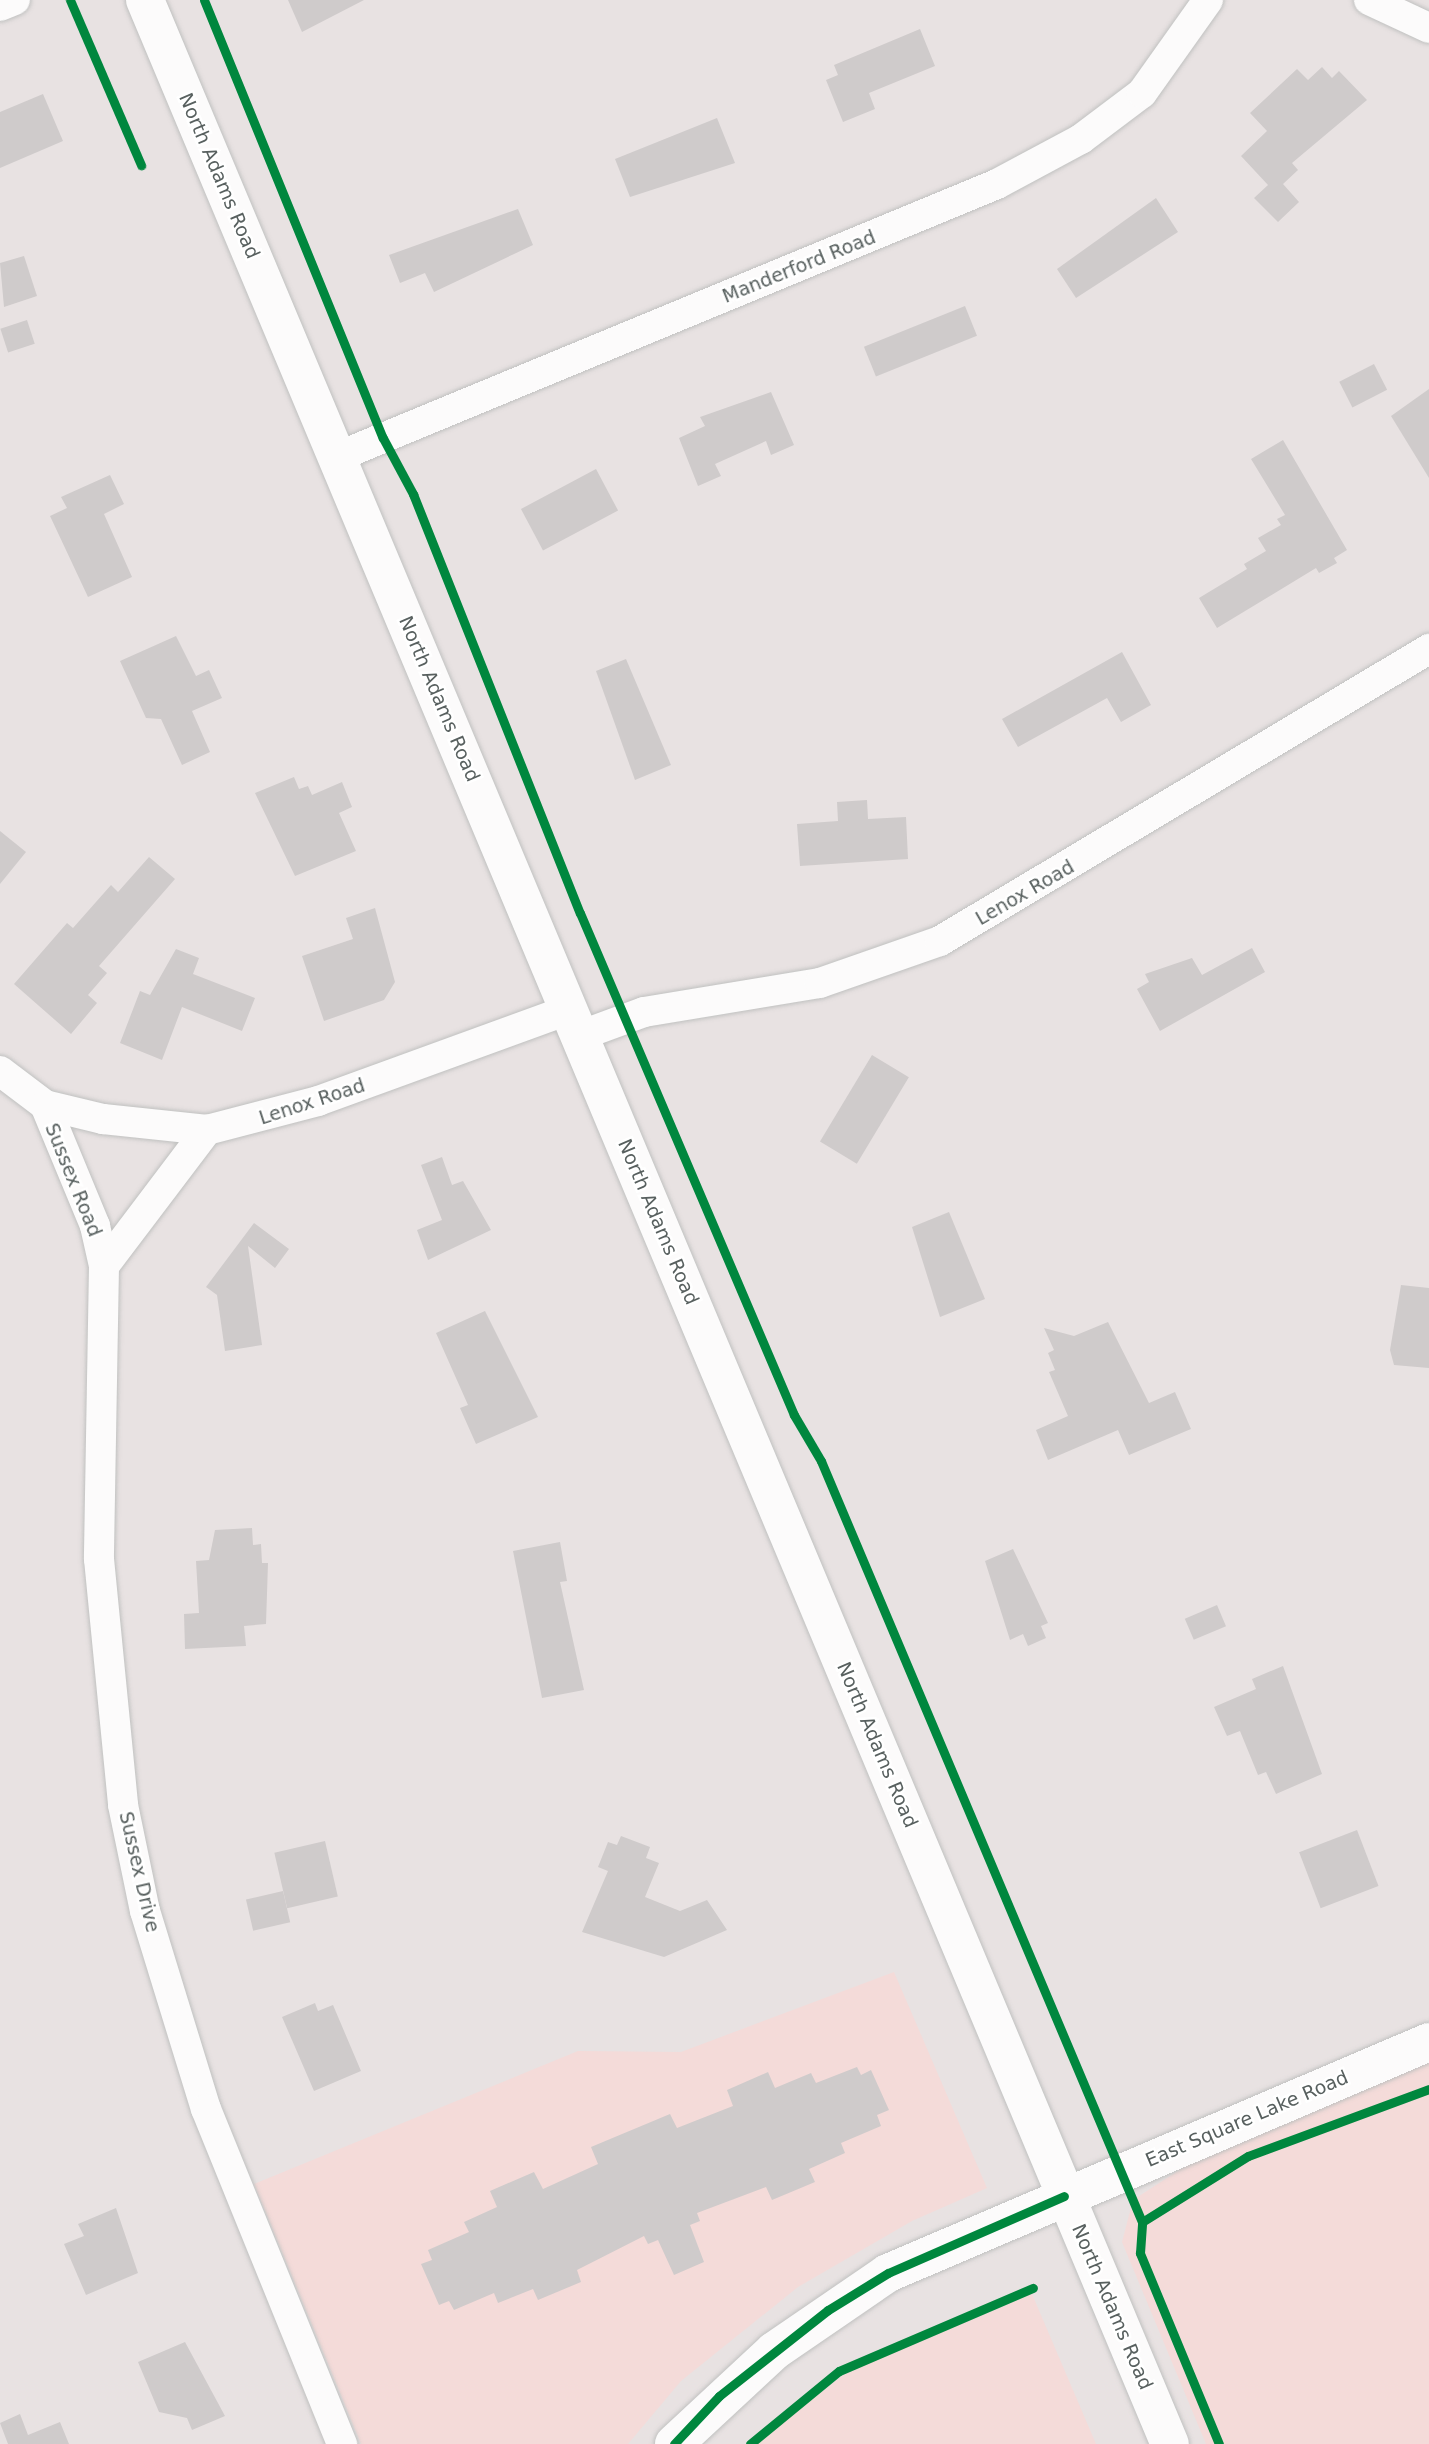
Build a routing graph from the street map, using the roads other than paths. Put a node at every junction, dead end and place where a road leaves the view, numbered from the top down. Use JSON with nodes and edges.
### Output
{"nodes":[{"id":1,"x":15,"y":0,"type":"edge"},
{"id":2,"x":145,"y":0,"type":"edge"},
{"id":3,"x":1208,"y":0,"type":"edge"},
{"id":4,"x":1369,"y":0,"type":"edge"},
{"id":5,"x":0,"y":6,"type":"edge"},
{"id":6,"x":1429,"y":28,"type":"edge"},
{"id":7,"x":337,"y":457,"type":"junction"},
{"id":8,"x":1428,"y":649,"type":"edge"},
{"id":9,"x":574,"y":1023,"type":"junction"},
{"id":10,"x":0,"y":1071,"type":"edge"},
{"id":11,"x":45,"y":1105,"type":"junction"},
{"id":12,"x":208,"y":1130,"type":"junction"},
{"id":13,"x":104,"y":1266,"type":"junction"},
{"id":14,"x":1429,"y":2042,"type":"edge"},
{"id":15,"x":1064,"y":2196,"type":"junction"},
{"id":16,"x":342,"y":2444,"type":"edge"},
{"id":17,"x":674,"y":2444,"type":"edge"},
{"id":18,"x":1170,"y":2444,"type":"edge"}],
"edges":[{"from":1,"to":5,"type":"street"},
{"from":2,"to":7,"type":"street","name":"North Adams Road"},
{"from":3,"to":7,"type":"street","name":"Manderford Road"},
{"from":4,"to":6,"type":"street"},
{"from":7,"to":9,"type":"street","name":"North Adams Road"},
{"from":8,"to":9,"type":"street","name":"Lenox Road"},
{"from":9,"to":12,"type":"street","name":"Lenox Road"},
{"from":9,"to":15,"type":"street","name":"North Adams Road"},
{"from":10,"to":11,"type":"street","name":"Sussex Road"},
{"from":11,"to":12,"type":"street","name":"Lenox Road"},
{"from":11,"to":13,"type":"street","name":"Sussex Road"},
{"from":12,"to":13,"type":"street","name":"Sussex Road"},
{"from":13,"to":16,"type":"street","name":"Sussex Drive"},
{"from":14,"to":15,"type":"street","name":"East Square Lake Road"},
{"from":15,"to":17,"type":"street","name":"East Square Lake Road"},
{"from":15,"to":18,"type":"street","name":"North Adams Road"}]}
